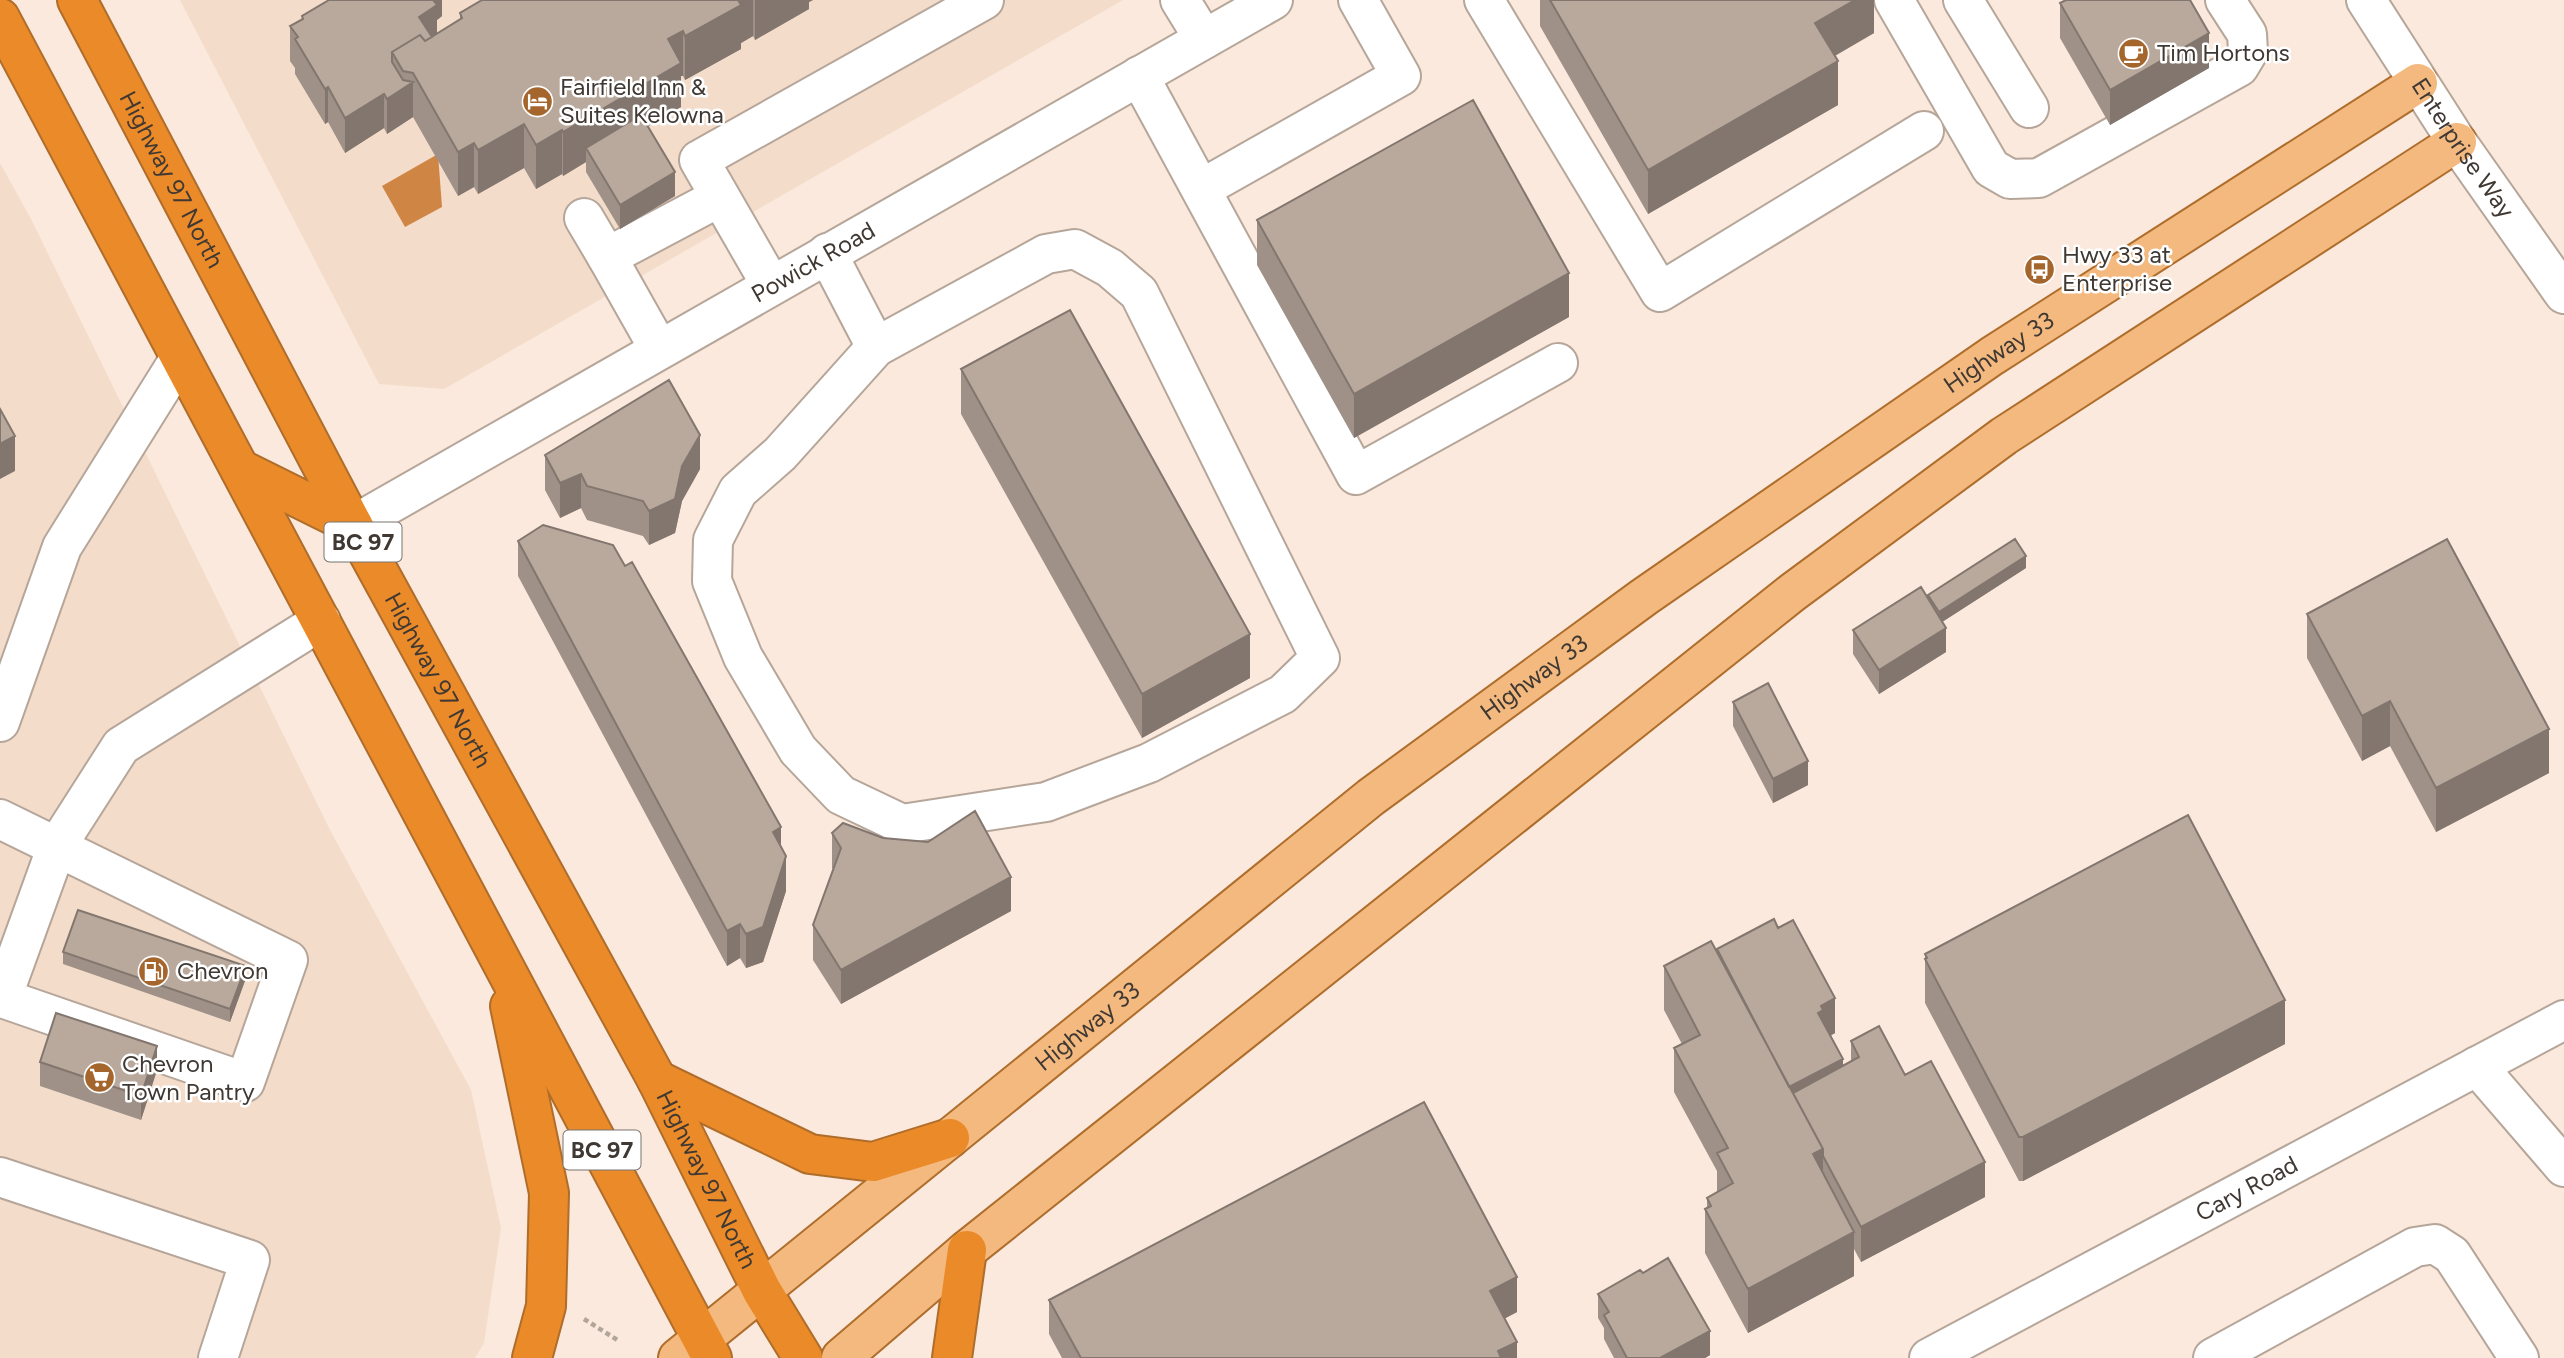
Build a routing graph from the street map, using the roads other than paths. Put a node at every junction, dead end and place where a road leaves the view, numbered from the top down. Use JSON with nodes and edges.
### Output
{"nodes":[{"id":1,"x":77,"y":0,"type":"edge"},
{"id":2,"x":984,"y":0,"type":"edge"},
{"id":3,"x":1180,"y":0,"type":"edge"},
{"id":4,"x":1273,"y":0,"type":"edge"},
{"id":5,"x":1359,"y":0,"type":"edge"},
{"id":6,"x":1894,"y":0,"type":"edge"},
{"id":7,"x":2225,"y":0,"type":"edge"},
{"id":8,"x":2366,"y":0,"type":"edge"},
{"id":9,"x":1965,"y":1,"type":"edge"},
{"id":10,"x":1501,"y":6,"type":"edge"},
{"id":11,"x":0,"y":18,"type":"edge"},
{"id":12,"x":1204,"y":39,"type":"junction"},
{"id":13,"x":1139,"y":76,"type":"junction"},
{"id":14,"x":2418,"y":83,"type":"junction"},
{"id":15,"x":2029,"y":108,"type":"dead end"},
{"id":16,"x":1924,"y":131,"type":"dead end"},
{"id":17,"x":2456,"y":142,"type":"junction"},
{"id":18,"x":1201,"y":189,"type":"junction"},
{"id":19,"x":720,"y":197,"type":"junction"},
{"id":20,"x":584,"y":218,"type":"dead end"},
{"id":21,"x":827,"y":253,"type":"junction"},
{"id":22,"x":607,"y":257,"type":"junction"},
{"id":23,"x":771,"y":285,"type":"junction"},
{"id":24,"x":2564,"y":294,"type":"edge"},
{"id":25,"x":876,"y":347,"type":"junction"},
{"id":26,"x":659,"y":349,"type":"junction"},
{"id":27,"x":180,"y":358,"type":"junction"},
{"id":28,"x":1558,"y":363,"type":"dead end"},
{"id":29,"x":240,"y":469,"type":"junction"},
{"id":30,"x":353,"y":525,"type":"junction"},
{"id":31,"x":321,"y":621,"type":"junction"},
{"id":32,"x":0,"y":722,"type":"edge"},
{"id":33,"x":0,"y":818,"type":"edge"},
{"id":34,"x":57,"y":846,"type":"junction"},
{"id":35,"x":501,"y":963,"type":"junction"},
{"id":36,"x":2564,"y":1020,"type":"edge"},
{"id":37,"x":2477,"y":1066,"type":"junction"},
{"id":38,"x":657,"y":1080,"type":"junction"},
{"id":39,"x":950,"y":1138,"type":"junction"},
{"id":40,"x":2564,"y":1167,"type":"edge"},
{"id":41,"x":0,"y":1177,"type":"edge"},
{"id":42,"x":967,"y":1250,"type":"junction"},
{"id":43,"x":762,"y":1291,"type":"junction"},
{"id":44,"x":1988,"y":1344,"type":"edge"},
{"id":45,"x":697,"y":1352,"type":"edge"},
{"id":46,"x":2506,"y":1354,"type":"edge"},
{"id":47,"x":218,"y":1358,"type":"edge"},
{"id":48,"x":532,"y":1358,"type":"edge"},
{"id":49,"x":803,"y":1358,"type":"edge"},
{"id":50,"x":841,"y":1358,"type":"edge"},
{"id":51,"x":952,"y":1358,"type":"edge"},
{"id":52,"x":1930,"y":1358,"type":"edge"},
{"id":53,"x":2213,"y":1358,"type":"edge"}],
"edges":[{"from":1,"to":30,"type":"highway","name":"Highway 97 North","number":"BC 97"},
{"from":2,"to":19,"type":"street"},
{"from":3,"to":12,"type":"street"},
{"from":4,"to":12,"type":"street","name":"Powick Road"},
{"from":5,"to":18,"type":"street"},
{"from":6,"to":7,"type":"street"},
{"from":8,"to":14,"type":"street","name":"Enterprise Way"},
{"from":9,"to":15,"type":"street"},
{"from":10,"to":16,"type":"street"},
{"from":11,"to":27,"type":"highway","number":"BC 97"},
{"from":12,"to":13,"type":"street","name":"Powick Road"},
{"from":13,"to":18,"type":"street"},
{"from":13,"to":21,"type":"street","name":"Powick Road"},
{"from":14,"to":17,"type":"street","name":"Enterprise Way"},
{"from":14,"to":39,"type":"main road","name":"Highway 33"},
{"from":17,"to":24,"type":"street","name":"Enterprise Way"},
{"from":17,"to":42,"type":"main road"},
{"from":18,"to":28,"type":"street"},
{"from":19,"to":22,"type":"street"},
{"from":19,"to":23,"type":"street"},
{"from":20,"to":22,"type":"street"},
{"from":21,"to":23,"type":"street","name":"Powick Road"},
{"from":21,"to":25,"type":"street"},
{"from":22,"to":26,"type":"street"},
{"from":23,"to":26,"type":"street","name":"Powick Road"},
{"from":25,"to":25,"type":"street"},
{"from":26,"to":30,"type":"street","name":"Powick Road"},
{"from":27,"to":29,"type":"highway","number":"BC 97"},
{"from":27,"to":32,"type":"street"},
{"from":29,"to":30,"type":"highway"},
{"from":29,"to":31,"type":"highway","number":"BC 97"},
{"from":30,"to":38,"type":"highway","name":"Highway 97 North","number":"BC 97"},
{"from":31,"to":34,"type":"street"},
{"from":31,"to":35,"type":"highway","number":"BC 97"},
{"from":33,"to":34,"type":"street"},
{"from":34,"to":34,"type":"street"},
{"from":35,"to":45,"type":"highway","number":"BC 97"},
{"from":35,"to":48,"type":"highway"},
{"from":36,"to":37,"type":"street","name":"Cary Road"},
{"from":37,"to":40,"type":"street"},
{"from":37,"to":44,"type":"street","name":"Cary Road"},
{"from":38,"to":39,"type":"highway"},
{"from":38,"to":43,"type":"highway","name":"Highway 97 North","number":"BC 97"},
{"from":39,"to":43,"type":"main road","name":"Highway 33"},
{"from":41,"to":47,"type":"street"},
{"from":42,"to":50,"type":"main road"},
{"from":42,"to":51,"type":"highway"},
{"from":43,"to":45,"type":"main road","name":"Highway 33"},
{"from":43,"to":49,"type":"highway","name":"Highway 97 North","number":"BC 97"},
{"from":44,"to":52,"type":"street","name":"Cary Road"},
{"from":46,"to":53,"type":"street"}]}
